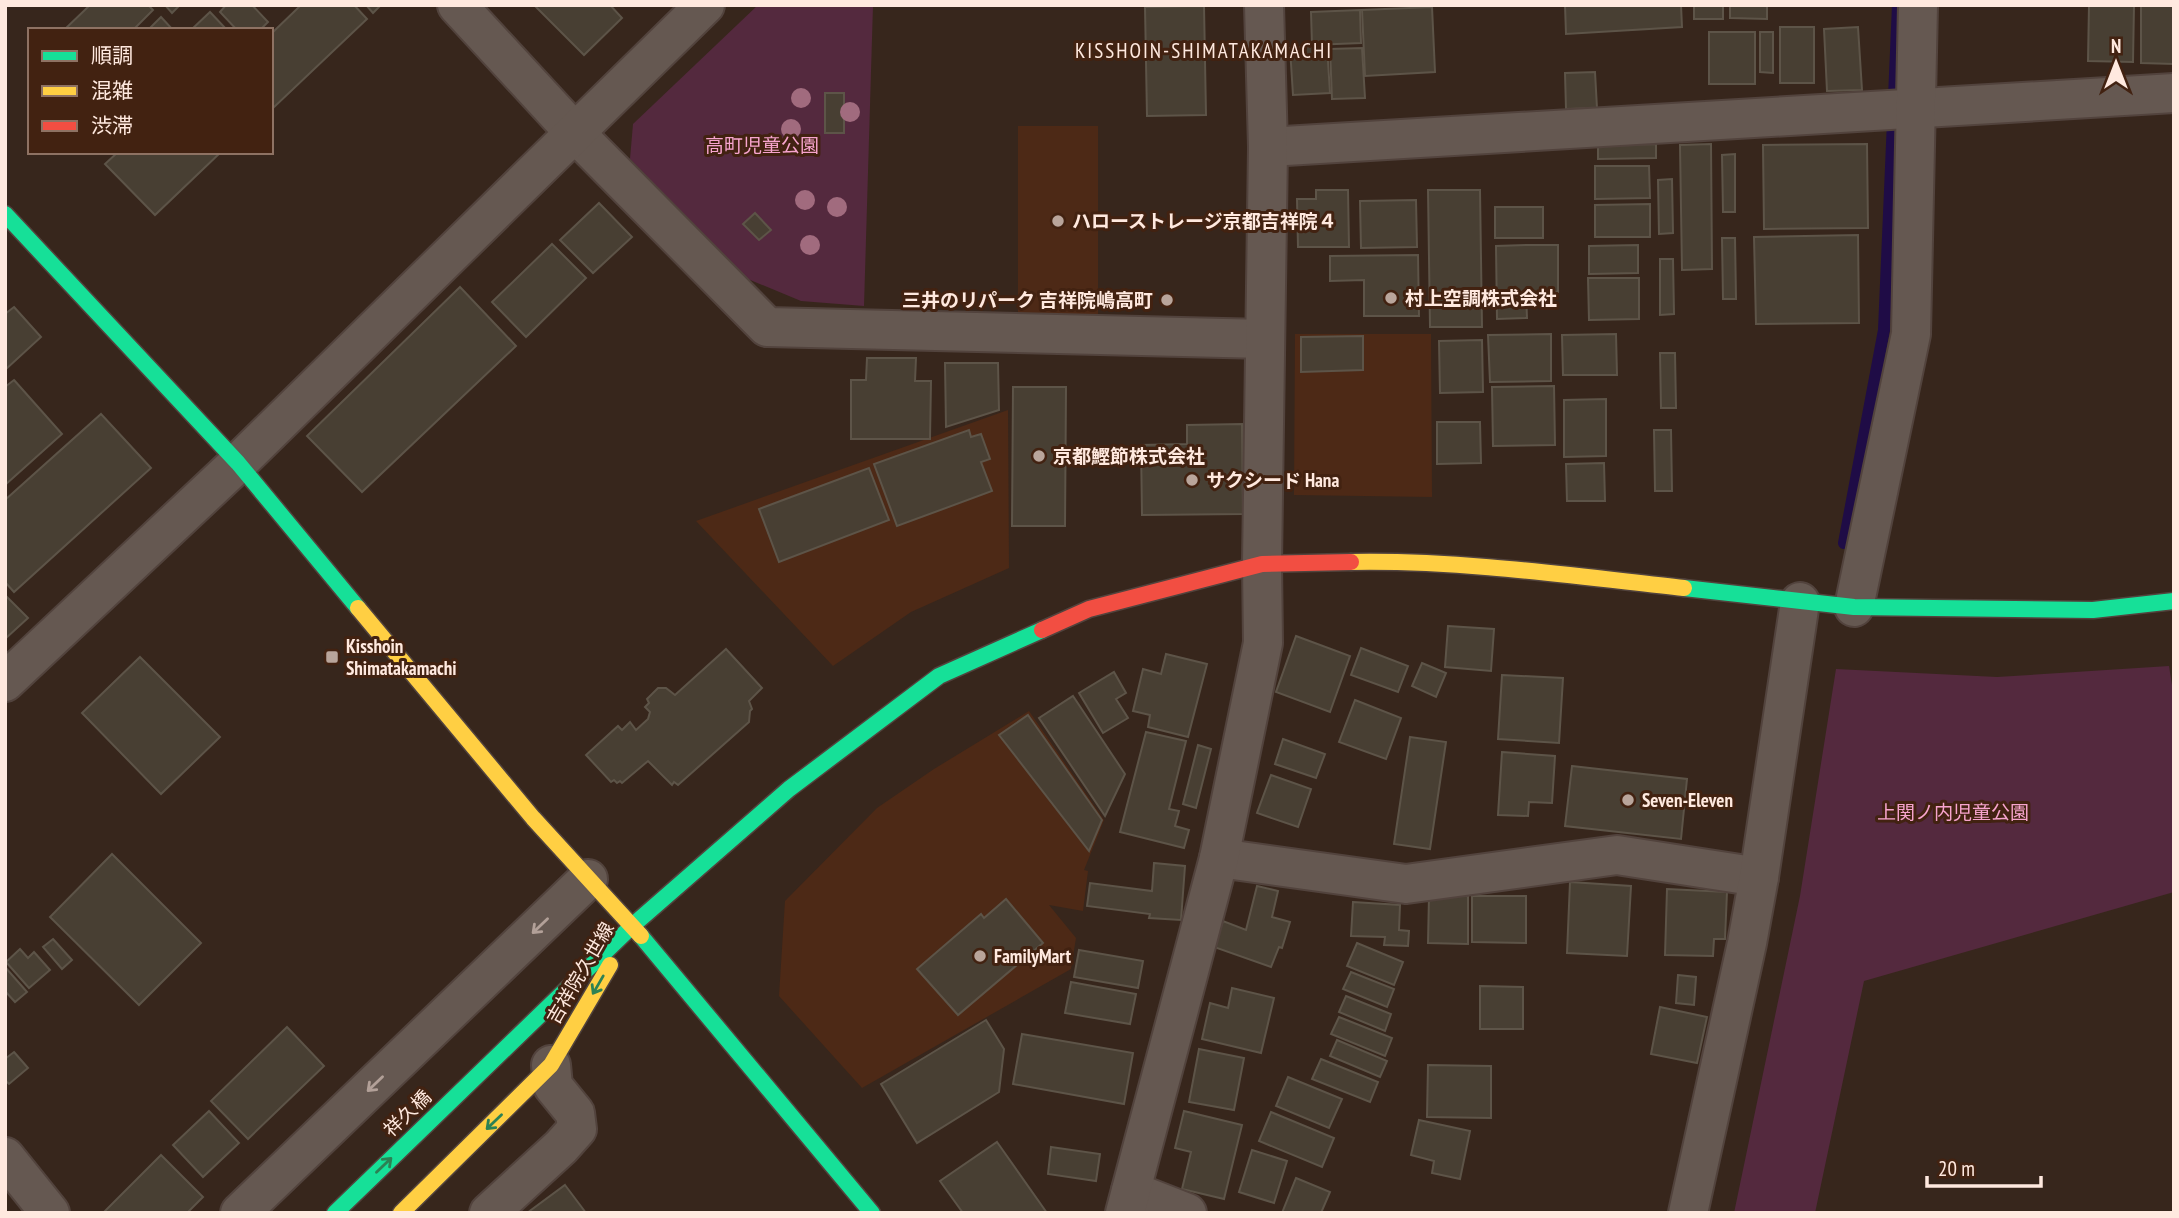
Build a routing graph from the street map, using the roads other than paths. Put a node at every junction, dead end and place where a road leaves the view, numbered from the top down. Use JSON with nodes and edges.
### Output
{"nodes":[{"id":1,"x":457,"y":5,"type":"edge"},
{"id":2,"x":705,"y":5,"type":"edge"},
{"id":3,"x":1264,"y":5,"type":"edge"},
{"id":4,"x":1918,"y":5,"type":"edge"},
{"id":5,"x":2174,"y":93,"type":"edge"},
{"id":6,"x":1915,"y":107,"type":"junction"},
{"id":7,"x":575,"y":133,"type":"junction"},
{"id":8,"x":1268,"y":147,"type":"junction"},
{"id":9,"x":5,"y":214,"type":"edge"},
{"id":10,"x":1265,"y":339,"type":"junction"},
{"id":11,"x":238,"y":463,"type":"junction"},
{"id":12,"x":1262,"y":564,"type":"junction"},
{"id":13,"x":2174,"y":601,"type":"edge"},
{"id":14,"x":1800,"y":602,"type":"junction"},
{"id":15,"x":1854,"y":607,"type":"junction"},
{"id":16,"x":5,"y":682,"type":"edge"},
{"id":17,"x":1219,"y":858,"type":"junction"},
{"id":18,"x":1759,"y":877,"type":"junction"},
{"id":19,"x":589,"y":878,"type":"junction"},
{"id":20,"x":632,"y":926,"type":"junction"},
{"id":21,"x":509,"y":1044,"type":"joint"},
{"id":22,"x":547,"y":1070,"type":"junction"},
{"id":23,"x":5,"y":1157,"type":"edge"},
{"id":24,"x":1128,"y":1202,"type":"edge"},
{"id":25,"x":50,"y":1213,"type":"edge"},
{"id":26,"x":240,"y":1213,"type":"edge"},
{"id":27,"x":335,"y":1213,"type":"edge"},
{"id":28,"x":401,"y":1213,"type":"edge"},
{"id":29,"x":489,"y":1213,"type":"edge"},
{"id":30,"x":872,"y":1213,"type":"edge"},
{"id":31,"x":1187,"y":1213,"type":"edge"},
{"id":32,"x":1688,"y":1213,"type":"edge"}],
"edges":[{"from":1,"to":7,"type":"street"},
{"from":2,"to":7,"type":"street"},
{"from":3,"to":8,"type":"street"},
{"from":4,"to":6,"type":"street"},
{"from":5,"to":6,"type":"street"},
{"from":6,"to":8,"type":"street"},
{"from":6,"to":15,"type":"street"},
{"from":7,"to":10,"type":"street"},
{"from":7,"to":11,"type":"street"},
{"from":8,"to":10,"type":"street"},
{"from":9,"to":11,"type":"street"},
{"from":10,"to":12,"type":"street"},
{"from":11,"to":16,"type":"street"},
{"from":11,"to":19,"type":"street"},
{"from":12,"to":14,"type":"street"},
{"from":12,"to":17,"type":"street"},
{"from":12,"to":20,"type":"street"},
{"from":13,"to":15,"type":"street"},
{"from":14,"to":15,"type":"street"},
{"from":14,"to":18,"type":"street"},
{"from":17,"to":18,"type":"street"},
{"from":17,"to":24,"type":"street"},
{"from":18,"to":32,"type":"street"},
{"from":19,"to":20,"type":"street"},
{"from":19,"to":26,"type":"street","one_way":true},
{"from":20,"to":21,"type":"street","name":"吉祥院久世線"},
{"from":20,"to":22,"type":"street","name":"吉祥院久世線","one_way":true},
{"from":20,"to":30,"type":"street"},
{"from":27,"to":21,"type":"street","name":"祥久橋","one_way":true},
{"from":22,"to":28,"type":"street","one_way":true},
{"from":22,"to":29,"type":"street"},
{"from":23,"to":25,"type":"street"},
{"from":24,"to":31,"type":"street"}]}
